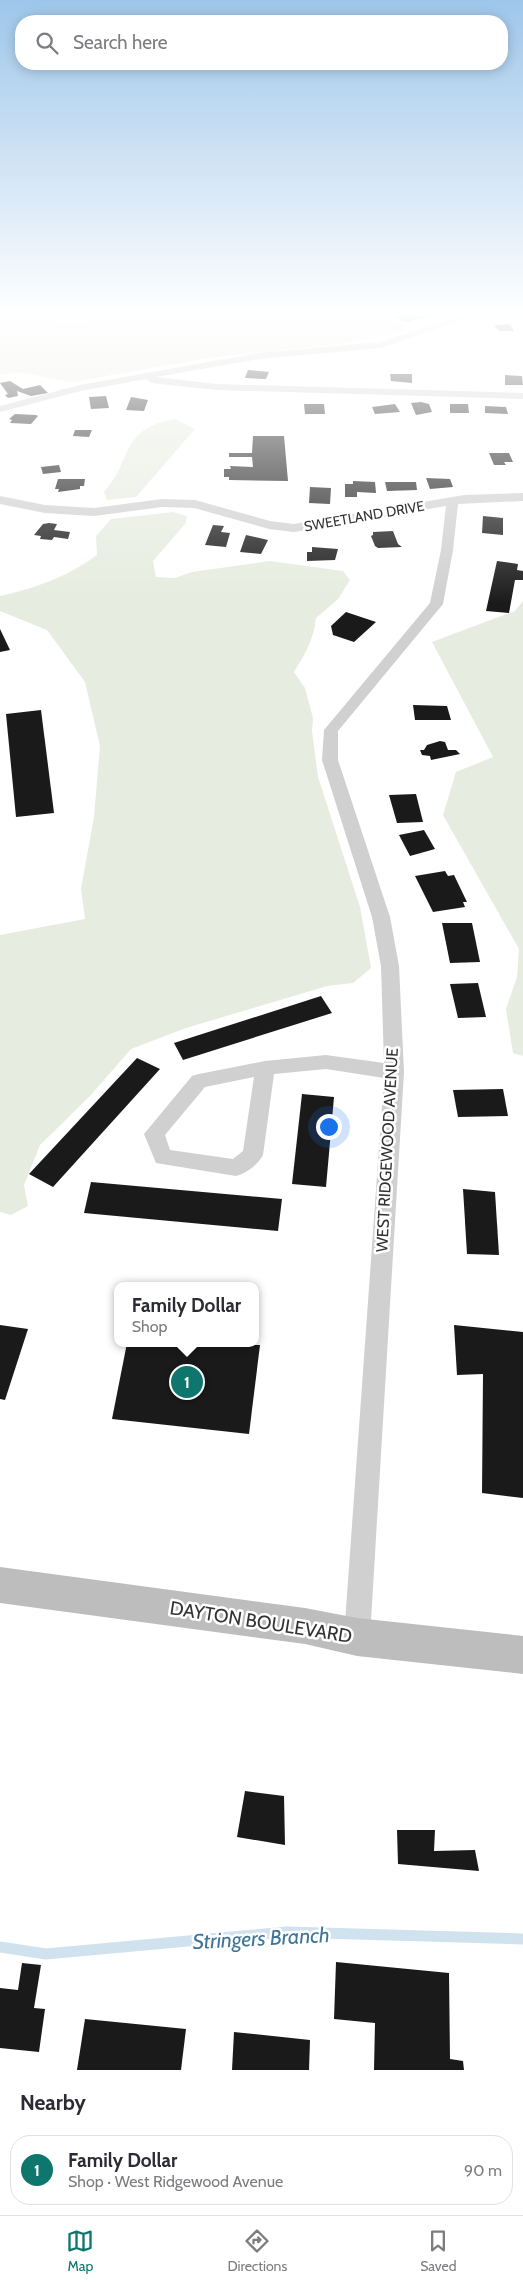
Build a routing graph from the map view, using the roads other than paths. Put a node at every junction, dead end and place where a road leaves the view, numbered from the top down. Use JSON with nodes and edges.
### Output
{"nodes":[{"id":1,"x":523,"y":496,"type":"edge"},
{"id":2,"x":0,"y":500,"type":"edge"},
{"id":3,"x":452,"y":501,"type":"junction"},
{"id":4,"x":264,"y":1068,"type":"junction"},
{"id":5,"x":394,"y":1072,"type":"junction"},
{"id":6,"x":0,"y":1585,"type":"edge"},
{"id":7,"x":357,"y":1637,"type":"junction"},
{"id":8,"x":523,"y":1655,"type":"edge"}],
"edges":[{"from":1,"to":3,"type":"street","name":"SWEETLAND DRIVE"},
{"from":2,"to":3,"type":"street","name":"SWEETLAND DRIVE"},
{"from":3,"to":5,"type":"street","name":"WEST RIDGEWOOD AVENUE"},
{"from":4,"to":4,"type":"street"},
{"from":4,"to":5,"type":"street"},
{"from":5,"to":7,"type":"street","name":"WEST RIDGEWOOD AVENUE"},
{"from":6,"to":7,"type":"main road","name":"DAYTON BOULEVARD"},
{"from":7,"to":8,"type":"main road","name":"DAYTON BOULEVARD"}]}
